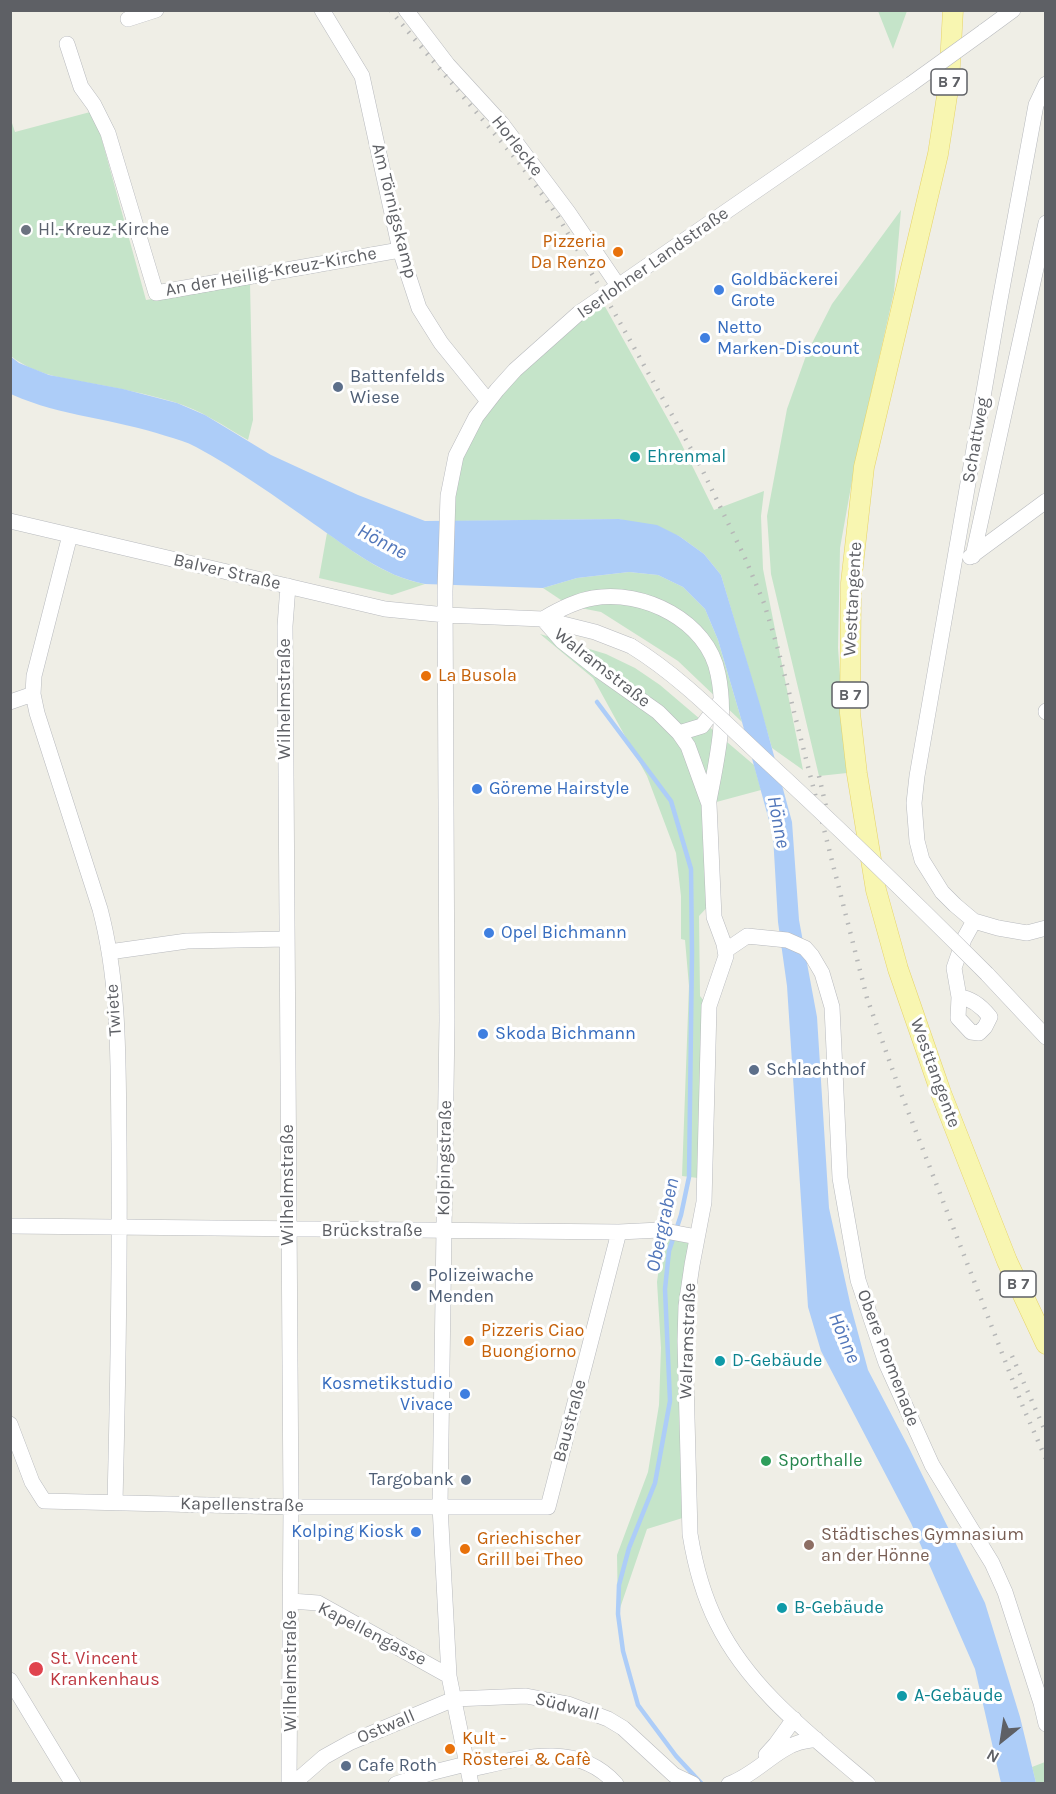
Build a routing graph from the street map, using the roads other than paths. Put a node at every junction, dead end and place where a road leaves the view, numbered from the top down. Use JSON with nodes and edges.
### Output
{"nodes":[{"id":1,"x":156,"y":10,"type":"edge"},
{"id":2,"x":322,"y":10,"type":"edge"},
{"id":3,"x":406,"y":10,"type":"edge"},
{"id":4,"x":953,"y":10,"type":"edge"},
{"id":5,"x":1013,"y":10,"type":"edge"},
{"id":6,"x":128,"y":19,"type":"dead end"},
{"id":7,"x":67,"y":44,"type":"dead end"},
{"id":8,"x":1046,"y":84,"type":"edge"},
{"id":9,"x":1046,"y":223,"type":"edge"},
{"id":10,"x":400,"y":250,"type":"junction"},
{"id":11,"x":618,"y":288,"type":"junction"},
{"id":12,"x":488,"y":401,"type":"junction"},
{"id":13,"x":1046,"y":501,"type":"edge"},
{"id":14,"x":10,"y":521,"type":"edge"},
{"id":15,"x":69,"y":535,"type":"junction"},
{"id":16,"x":973,"y":556,"type":"junction"},
{"id":17,"x":955,"y":561,"type":"junction"},
{"id":18,"x":288,"y":586,"type":"junction"},
{"id":19,"x":446,"y":615,"type":"junction"},
{"id":20,"x":543,"y":619,"type":"junction"},
{"id":21,"x":33,"y":694,"type":"junction"},
{"id":22,"x":722,"y":699,"type":"junction"},
{"id":23,"x":10,"y":702,"type":"edge"},
{"id":24,"x":678,"y":733,"type":"junction"},
{"id":25,"x":709,"y":804,"type":"junction"},
{"id":26,"x":974,"y":921,"type":"junction"},
{"id":27,"x":1046,"y":928,"type":"edge"},
{"id":28,"x":287,"y":939,"type":"junction"},
{"id":29,"x":725,"y":951,"type":"junction"},
{"id":30,"x":109,"y":952,"type":"junction"},
{"id":31,"x":959,"y":997,"type":"dead end"},
{"id":32,"x":1046,"y":1037,"type":"edge"},
{"id":33,"x":10,"y":1227,"type":"edge"},
{"id":34,"x":120,"y":1227,"type":"junction"},
{"id":35,"x":288,"y":1230,"type":"junction"},
{"id":36,"x":444,"y":1231,"type":"junction"},
{"id":37,"x":620,"y":1232,"type":"junction"},
{"id":38,"x":697,"y":1238,"type":"junction"},
{"id":39,"x":1046,"y":1344,"type":"edge"},
{"id":40,"x":10,"y":1424,"type":"edge"},
{"id":41,"x":115,"y":1502,"type":"junction"},
{"id":42,"x":440,"y":1506,"type":"junction"},
{"id":43,"x":291,"y":1507,"type":"junction"},
{"id":44,"x":291,"y":1601,"type":"junction"},
{"id":45,"x":449,"y":1676,"type":"junction"},
{"id":46,"x":10,"y":1680,"type":"edge"},
{"id":47,"x":454,"y":1699,"type":"junction"},
{"id":48,"x":794,"y":1719,"type":"junction"},
{"id":49,"x":1046,"y":1724,"type":"edge"},
{"id":50,"x":816,"y":1738,"type":"junction"},
{"id":51,"x":468,"y":1773,"type":"edge"},
{"id":52,"x":745,"y":1776,"type":"junction"},
{"id":53,"x":692,"y":1783,"type":"edge"},
{"id":54,"x":73,"y":1784,"type":"edge"},
{"id":55,"x":291,"y":1784,"type":"edge"},
{"id":56,"x":396,"y":1784,"type":"edge"},
{"id":57,"x":616,"y":1784,"type":"edge"},
{"id":58,"x":729,"y":1784,"type":"edge"},
{"id":59,"x":868,"y":1784,"type":"edge"}],
"edges":[{"from":1,"to":6,"type":"street"},
{"from":2,"to":10,"type":"street","name":"Am Törnigskamp"},
{"from":3,"to":11,"type":"street","name":"Horlecke"},
{"from":4,"to":39,"type":"main road","name":"Westtangente","number":"B 7"},
{"from":5,"to":11,"type":"street","name":"Iserlohner Landstraße","bridge":true},
{"from":7,"to":10,"type":"street","name":"An der Heilig-Kreuz-Kirche"},
{"from":8,"to":17,"type":"street","name":"Schattweg"},
{"from":9,"to":16,"type":"street","name":"Schattweg"},
{"from":10,"to":12,"type":"street","name":"Am Törnigskamp"},
{"from":11,"to":12,"type":"street","name":"Iserlohner Landstraße"},
{"from":12,"to":19,"type":"street","name":"Iserlohner Landstraße"},
{"from":13,"to":16,"type":"street"},
{"from":14,"to":15,"type":"street","name":"Balver Straße"},
{"from":15,"to":18,"type":"street","name":"Balver Straße"},
{"from":15,"to":21,"type":"street","name":"Twiete"},
{"from":16,"to":17,"type":"street"},
{"from":17,"to":26,"type":"street","name":"Schattweg"},
{"from":18,"to":19,"type":"street","name":"Balver Straße"},
{"from":18,"to":28,"type":"street","name":"Wilhelmstraße"},
{"from":19,"to":20,"type":"street","name":"Balver Straße"},
{"from":19,"to":36,"type":"street","name":"Kolpingstraße"},
{"from":20,"to":22,"type":"street","name":"Walramstraße"},
{"from":20,"to":24,"type":"street","name":"Walramstraße"},
{"from":20,"to":32,"type":"street","name":"Balver Straße","bridge":true},
{"from":21,"to":23,"type":"street"},
{"from":21,"to":30,"type":"street","name":"Twiete"},
{"from":22,"to":24,"type":"street"},
{"from":22,"to":25,"type":"street","name":"Walramstraße"},
{"from":24,"to":25,"type":"street","name":"Walramstraße"},
{"from":25,"to":29,"type":"street","name":"Walramstraße"},
{"from":26,"to":27,"type":"street"},
{"from":26,"to":31,"type":"street"},
{"from":28,"to":30,"type":"street"},
{"from":28,"to":35,"type":"street","name":"Wilhelmstraße"},
{"from":29,"to":38,"type":"street","name":"Walramstraße"},
{"from":29,"to":49,"type":"street","name":"Obere Promenade"},
{"from":30,"to":34,"type":"street","name":"Twiete"},
{"from":33,"to":34,"type":"street","name":"Brückstraße"},
{"from":34,"to":35,"type":"street","name":"Brückstraße"},
{"from":34,"to":41,"type":"street","name":"Twiete"},
{"from":35,"to":36,"type":"street","name":"Brückstraße"},
{"from":35,"to":43,"type":"street","name":"Wilhelmstraße"},
{"from":36,"to":37,"type":"street","name":"Brückstraße"},
{"from":36,"to":42,"type":"street","name":"Kolpingstraße"},
{"from":37,"to":38,"type":"street","name":"Brückstraße"},
{"from":37,"to":42,"type":"street","name":"Baustraße"},
{"from":38,"to":48,"type":"street","name":"Walramstraße"},
{"from":40,"to":41,"type":"street","name":"Kapellenstraße"},
{"from":41,"to":43,"type":"street","name":"Kapellenstraße"},
{"from":42,"to":43,"type":"street","name":"Kapellenstraße"},
{"from":42,"to":45,"type":"street","name":"Kolpingstraße"},
{"from":43,"to":44,"type":"street","name":"Wilhelmstraße"},
{"from":44,"to":45,"type":"street","name":"Kapellengasse"},
{"from":44,"to":55,"type":"street","name":"Wilhelmstraße"},
{"from":45,"to":47,"type":"street","name":"Kolpingstraße"},
{"from":46,"to":54,"type":"street"},
{"from":47,"to":51,"type":"street","name":"Kolpingstraße"},
{"from":47,"to":53,"type":"street","name":"Südwall"},
{"from":47,"to":55,"type":"street","name":"Ostwall"},
{"from":48,"to":50,"type":"street","name":"Walramstraße"},
{"from":48,"to":52,"type":"street"},
{"from":50,"to":52,"type":"street"},
{"from":50,"to":59,"type":"street","name":"Walramstraße"},
{"from":51,"to":56,"type":"street"},
{"from":51,"to":57,"type":"street"},
{"from":52,"to":58,"type":"street"}]}
